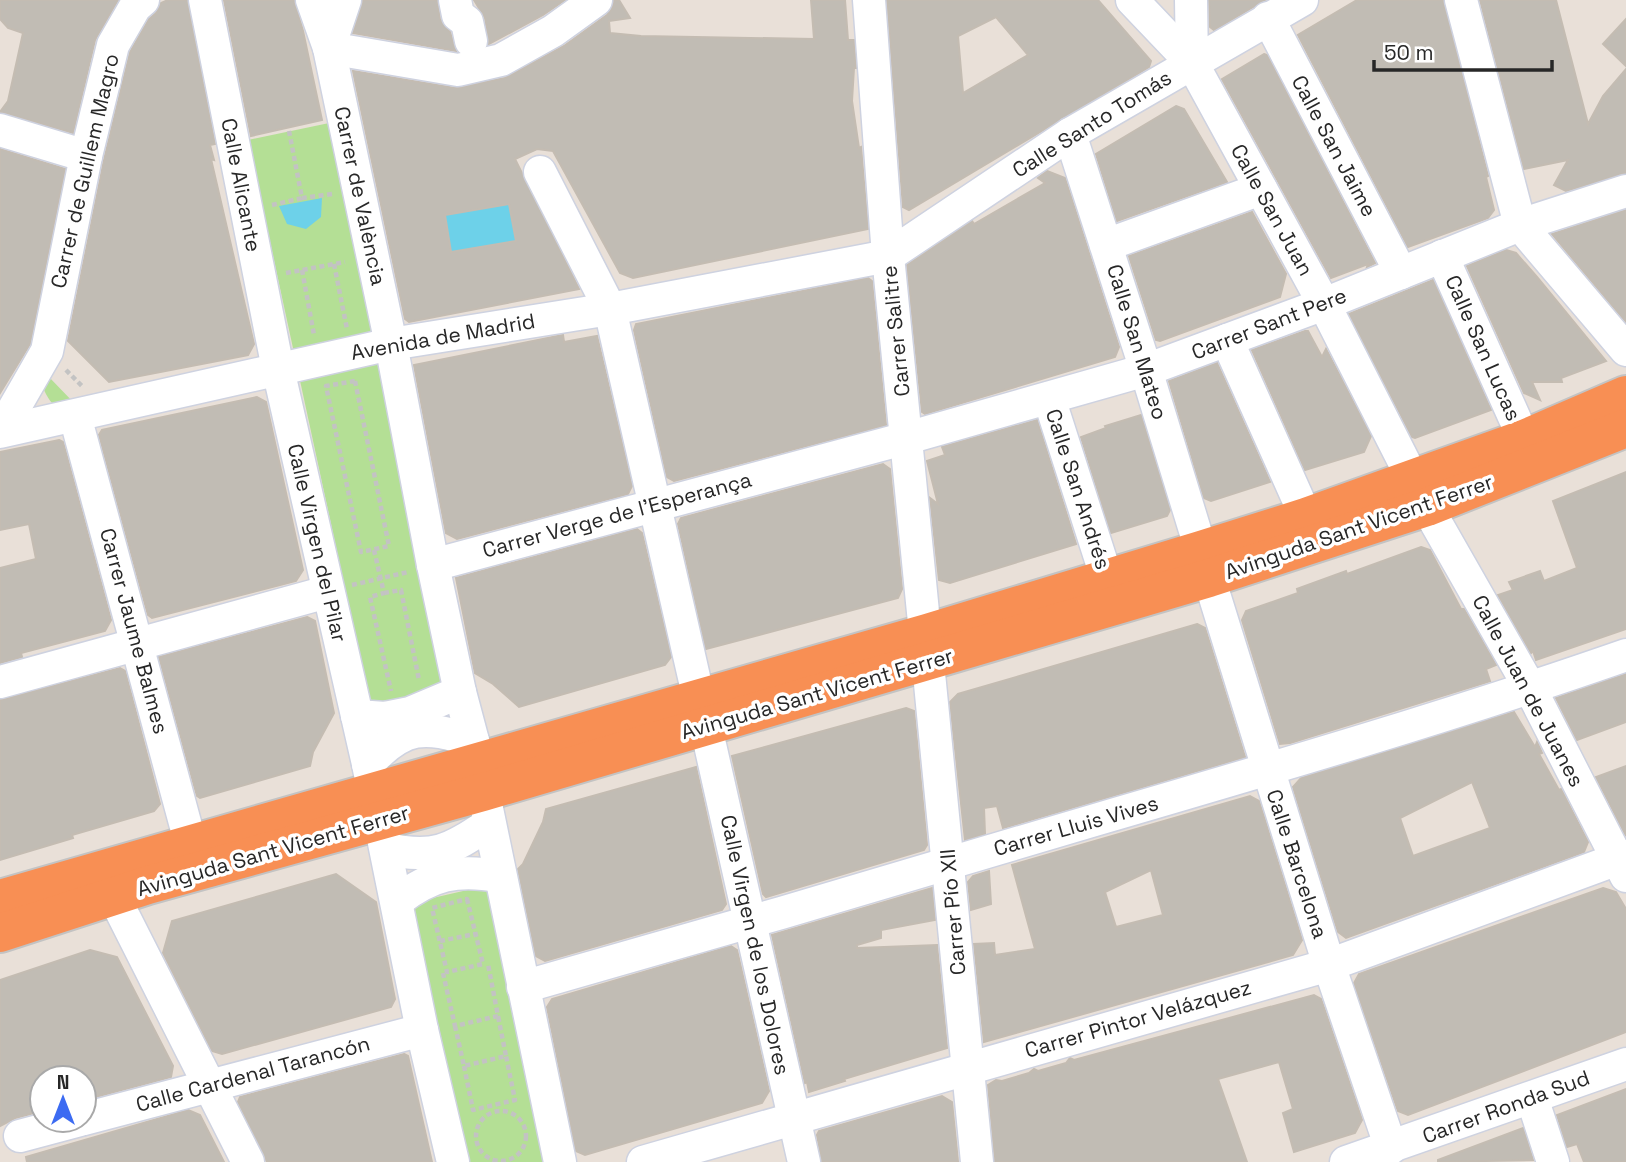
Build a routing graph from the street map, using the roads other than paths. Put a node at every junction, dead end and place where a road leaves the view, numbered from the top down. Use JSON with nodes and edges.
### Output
{"nodes":[{"id":1,"x":144,"y":0,"type":"edge"},
{"id":2,"x":205,"y":0,"type":"edge"},
{"id":3,"x":312,"y":0,"type":"edge"},
{"id":4,"x":345,"y":0,"type":"edge"},
{"id":5,"x":455,"y":0,"type":"edge"},
{"id":6,"x":596,"y":0,"type":"edge"},
{"id":7,"x":869,"y":0,"type":"edge"},
{"id":8,"x":1132,"y":0,"type":"edge"},
{"id":9,"x":1191,"y":0,"type":"edge"},
{"id":10,"x":1302,"y":0,"type":"edge"},
{"id":11,"x":1461,"y":0,"type":"edge"},
{"id":12,"x":1268,"y":18,"type":"junction"},
{"id":13,"x":471,"y":41,"type":"dead end"},
{"id":14,"x":329,"y":48,"type":"junction"},
{"id":15,"x":1192,"y":63,"type":"junction"},
{"id":16,"x":0,"y":130,"type":"edge"},
{"id":17,"x":1070,"y":134,"type":"junction"},
{"id":18,"x":86,"y":156,"type":"junction"},
{"id":19,"x":540,"y":172,"type":"dead end"},
{"id":20,"x":1261,"y":189,"type":"junction"},
{"id":21,"x":1626,"y":191,"type":"edge"},
{"id":22,"x":1520,"y":225,"type":"junction"},
{"id":23,"x":1106,"y":245,"type":"junction"},
{"id":24,"x":888,"y":256,"type":"junction"},
{"id":25,"x":1443,"y":256,"type":"junction"},
{"id":26,"x":1401,"y":273,"type":"junction"},
{"id":27,"x":1324,"y":304,"type":"junction"},
{"id":28,"x":610,"y":309,"type":"junction"},
{"id":29,"x":1227,"y":340,"type":"junction"},
{"id":30,"x":391,"y":344,"type":"junction"},
{"id":31,"x":1626,"y":351,"type":"edge"},
{"id":32,"x":278,"y":369,"type":"junction"},
{"id":33,"x":1146,"y":370,"type":"junction"},
{"id":34,"x":1626,"y":395,"type":"edge"},
{"id":35,"x":1049,"y":398,"type":"junction"},
{"id":36,"x":90,"y":413,"type":"junction"},
{"id":37,"x":1626,"y":428,"type":"edge"},
{"id":38,"x":0,"y":432,"type":"edge"},
{"id":39,"x":906,"y":438,"type":"junction"},
{"id":40,"x":1524,"y":439,"type":"junction"},
{"id":41,"x":1420,"y":493,"type":"junction"},
{"id":42,"x":655,"y":504,"type":"junction"},
{"id":43,"x":1306,"y":517,"type":"junction"},
{"id":44,"x":1205,"y":564,"type":"junction"},
{"id":45,"x":433,"y":565,"type":"junction"},
{"id":46,"x":1107,"y":579,"type":"junction"},
{"id":47,"x":327,"y":592,"type":"junction"},
{"id":48,"x":138,"y":645,"type":"junction"},
{"id":49,"x":928,"y":647,"type":"junction"},
{"id":50,"x":1626,"y":655,"type":"edge"},
{"id":51,"x":0,"y":682,"type":"edge"},
{"id":52,"x":1530,"y":688,"type":"junction"},
{"id":53,"x":460,"y":692,"type":"junction"},
{"id":54,"x":703,"y":713,"type":"junction"},
{"id":55,"x":357,"y":716,"type":"junction"},
{"id":56,"x":1268,"y":769,"type":"junction"},
{"id":57,"x":480,"y":780,"type":"junction"},
{"id":58,"x":377,"y":806,"type":"junction"},
{"id":59,"x":191,"y":845,"type":"junction"},
{"id":60,"x":948,"y":864,"type":"junction"},
{"id":61,"x":1623,"y":864,"type":"edge"},
{"id":62,"x":499,"y":876,"type":"junction"},
{"id":63,"x":114,"y":897,"type":"junction"},
{"id":64,"x":0,"y":899,"type":"edge"},
{"id":65,"x":397,"y":901,"type":"junction"},
{"id":66,"x":751,"y":923,"type":"junction"},
{"id":67,"x":0,"y":933,"type":"edge"},
{"id":68,"x":1329,"y":965,"type":"junction"},
{"id":69,"x":523,"y":987,"type":"junction"},
{"id":70,"x":422,"y":1030,"type":"junction"},
{"id":71,"x":1626,"y":1064,"type":"edge"},
{"id":72,"x":968,"y":1068,"type":"junction"},
{"id":73,"x":209,"y":1085,"type":"junction"},
{"id":74,"x":1532,"y":1098,"type":"junction"},
{"id":75,"x":98,"y":1115,"type":"edge"},
{"id":76,"x":793,"y":1120,"type":"junction"},
{"id":77,"x":28,"y":1134,"type":"edge"},
{"id":78,"x":20,"y":1136,"type":"dead end"},
{"id":79,"x":1391,"y":1148,"type":"junction"},
{"id":80,"x":1429,"y":1149,"type":"edge"},
{"id":81,"x":248,"y":1162,"type":"edge"},
{"id":82,"x":453,"y":1162,"type":"edge"},
{"id":83,"x":560,"y":1162,"type":"edge"},
{"id":84,"x":643,"y":1162,"type":"edge"},
{"id":85,"x":804,"y":1162,"type":"edge"},
{"id":86,"x":977,"y":1162,"type":"edge"},
{"id":87,"x":1346,"y":1162,"type":"edge"},
{"id":88,"x":1553,"y":1162,"type":"edge"}],
"edges":[{"from":1,"to":18,"type":"street","name":"Carrer de Guillem Magro"},
{"from":2,"to":32,"type":"street","name":"Calle Alicante"},
{"from":3,"to":14,"type":"street","name":"Carrer de València"},
{"from":4,"to":14,"type":"street"},
{"from":5,"to":13,"type":"street"},
{"from":6,"to":14,"type":"street"},
{"from":7,"to":24,"type":"street","name":"Carrer Salitre"},
{"from":8,"to":15,"type":"street"},
{"from":9,"to":15,"type":"street"},
{"from":10,"to":12,"type":"street","name":"Calle Santo Tomás"},
{"from":11,"to":22,"type":"street"},
{"from":12,"to":15,"type":"street","name":"Calle Santo Tomás"},
{"from":12,"to":26,"type":"street","name":"Calle San Jaime"},
{"from":14,"to":30,"type":"street","name":"Carrer de València"},
{"from":15,"to":17,"type":"street","name":"Calle Santo Tomás"},
{"from":15,"to":20,"type":"street","name":"Calle San Juan"},
{"from":16,"to":18,"type":"street"},
{"from":17,"to":23,"type":"street","name":"Calle San Mateo"},
{"from":17,"to":24,"type":"street","name":"Calle Santo Tomás"},
{"from":18,"to":38,"type":"street","name":"Carrer de Guillem Magro"},
{"from":19,"to":28,"type":"street","name":"Calle Virgen de los Dolores"},
{"from":20,"to":23,"type":"street"},
{"from":20,"to":27,"type":"street","name":"Calle San Juan"},
{"from":21,"to":22,"type":"street","name":"Carrer Sant Pere"},
{"from":22,"to":25,"type":"street","name":"Carrer Sant Pere"},
{"from":22,"to":31,"type":"street"},
{"from":23,"to":33,"type":"street","name":"Calle San Mateo"},
{"from":24,"to":28,"type":"street","name":"Avenida de Madrid"},
{"from":24,"to":39,"type":"street","name":"Carrer Salitre"},
{"from":25,"to":26,"type":"street","name":"Carrer Sant Pere"},
{"from":25,"to":40,"type":"street","name":"Calle San Lucas"},
{"from":26,"to":27,"type":"street","name":"Carrer Sant Pere"},
{"from":27,"to":29,"type":"street","name":"Carrer Sant Pere"},
{"from":27,"to":41,"type":"street","name":"Calle San Juan"},
{"from":28,"to":30,"type":"street","name":"Avenida de Madrid"},
{"from":28,"to":42,"type":"street","name":"Calle Virgen de los Dolores"},
{"from":29,"to":33,"type":"street","name":"Carrer Sant Pere"},
{"from":29,"to":43,"type":"street"},
{"from":30,"to":32,"type":"street","name":"Avenida de Madrid"},
{"from":30,"to":45,"type":"street"},
{"from":32,"to":36,"type":"street","name":"Avenida de Madrid"},
{"from":32,"to":47,"type":"street","name":"Calle Virgen del Pilar"},
{"from":33,"to":35,"type":"street","name":"Carrer Sant Pere"},
{"from":33,"to":44,"type":"street","name":"Calle San Mateo"},
{"from":34,"to":40,"type":"highway","name":"Avinguda Sant Vicent Ferrer"},
{"from":35,"to":39,"type":"street","name":"Carrer Sant Pere"},
{"from":35,"to":46,"type":"street","name":"Calle San Andrés"},
{"from":36,"to":38,"type":"street","name":"Avenida de Madrid"},
{"from":36,"to":48,"type":"street","name":"Carrer Jaume Balmes"},
{"from":37,"to":41,"type":"highway","name":"Avinguda Sant Vicent Ferrer"},
{"from":39,"to":42,"type":"street","name":"Carrer Verge de l'Esperança"},
{"from":39,"to":49,"type":"street","name":"Carrer Salitre"},
{"from":40,"to":41,"type":"highway","name":"Avinguda Sant Vicent Ferrer"},
{"from":41,"to":43,"type":"highway","name":"Avinguda Sant Vicent Ferrer"},
{"from":41,"to":44,"type":"highway","name":"Avinguda Sant Vicent Ferrer"},
{"from":41,"to":52,"type":"street","name":"Calle Juan de Juanes"},
{"from":42,"to":45,"type":"street","name":"Carrer Verge de l'Esperança"},
{"from":42,"to":54,"type":"street","name":"Calle Virgen de los Dolores"},
{"from":43,"to":44,"type":"highway","name":"Avinguda Sant Vicent Ferrer"},
{"from":44,"to":46,"type":"highway","name":"Avinguda Sant Vicent Ferrer"},
{"from":44,"to":49,"type":"highway","name":"Avinguda Sant Vicent Ferrer"},
{"from":44,"to":56,"type":"street","name":"Calle Barcelona"},
{"from":45,"to":53,"type":"street"},
{"from":46,"to":49,"type":"highway","name":"Avinguda Sant Vicent Ferrer"},
{"from":47,"to":48,"type":"street"},
{"from":47,"to":55,"type":"street","name":"Calle Virgen del Pilar"},
{"from":48,"to":51,"type":"street"},
{"from":48,"to":59,"type":"street","name":"Carrer Jaume Balmes"},
{"from":49,"to":54,"type":"highway","name":"Avinguda Sant Vicent Ferrer"},
{"from":49,"to":60,"type":"street","name":"Carrer Pío XII"},
{"from":50,"to":52,"type":"street","name":"Carrer Lluis Vives"},
{"from":52,"to":56,"type":"street","name":"Carrer Lluis Vives"},
{"from":52,"to":61,"type":"street","name":"Calle Juan de Juanes"},
{"from":53,"to":55,"type":"street"},
{"from":53,"to":57,"type":"street"},
{"from":54,"to":57,"type":"highway","name":"Avinguda Sant Vicent Ferrer"},
{"from":54,"to":66,"type":"street","name":"Calle Virgen de los Dolores"},
{"from":55,"to":58,"type":"street","name":"Calle Virgen del Pilar"},
{"from":56,"to":60,"type":"street","name":"Carrer Lluis Vives"},
{"from":56,"to":68,"type":"street","name":"Calle Barcelona"},
{"from":57,"to":58,"type":"highway","name":"Avinguda Sant Vicent Ferrer"},
{"from":57,"to":58,"type":"street"},
{"from":57,"to":62,"type":"street"},
{"from":58,"to":59,"type":"highway","name":"Avinguda Sant Vicent Ferrer"},
{"from":58,"to":63,"type":"highway","name":"Avinguda Sant Vicent Ferrer"},
{"from":58,"to":65,"type":"street","name":"Calle Virgen del Pilar"},
{"from":59,"to":64,"type":"highway","name":"Avinguda Sant Vicent Ferrer"},
{"from":60,"to":66,"type":"street","name":"Carrer Lluis Vives"},
{"from":60,"to":72,"type":"street","name":"Carrer Pío XII"},
{"from":61,"to":68,"type":"street","name":"Carrer Pintor Velázquez"},
{"from":62,"to":65,"type":"street"},
{"from":62,"to":69,"type":"street"},
{"from":63,"to":67,"type":"highway","name":"Avinguda Sant Vicent Ferrer"},
{"from":63,"to":73,"type":"street"},
{"from":65,"to":70,"type":"street","name":"Calle Virgen del Pilar"},
{"from":66,"to":69,"type":"street","name":"Carrer Lluis Vives"},
{"from":66,"to":76,"type":"street","name":"Calle Virgen de los Dolores"},
{"from":68,"to":72,"type":"street","name":"Carrer Pintor Velázquez"},
{"from":68,"to":79,"type":"street","name":"Calle Barcelona"},
{"from":69,"to":83,"type":"street"},
{"from":70,"to":73,"type":"street","name":"Calle Cardenal Tarancón"},
{"from":70,"to":82,"type":"street","name":"Calle Virgen del Pilar"},
{"from":71,"to":74,"type":"street","name":"Carrer Ronda Sud"},
{"from":72,"to":76,"type":"street","name":"Carrer Pintor Velázquez"},
{"from":72,"to":86,"type":"street","name":"Carrer Pío XII"},
{"from":73,"to":75,"type":"street","name":"Calle Cardenal Tarancón"},
{"from":73,"to":81,"type":"street"},
{"from":74,"to":80,"type":"street","name":"Carrer Ronda Sud"},
{"from":74,"to":88,"type":"street"},
{"from":76,"to":84,"type":"street","name":"Carrer Pintor Velázquez"},
{"from":76,"to":85,"type":"street","name":"Calle Virgen de los Dolores"},
{"from":77,"to":78,"type":"street","name":"Calle Cardenal Tarancón"},
{"from":79,"to":80,"type":"street","name":"Carrer Ronda Sud"},
{"from":79,"to":87,"type":"street","name":"Carrer Ronda Sud"}]}
